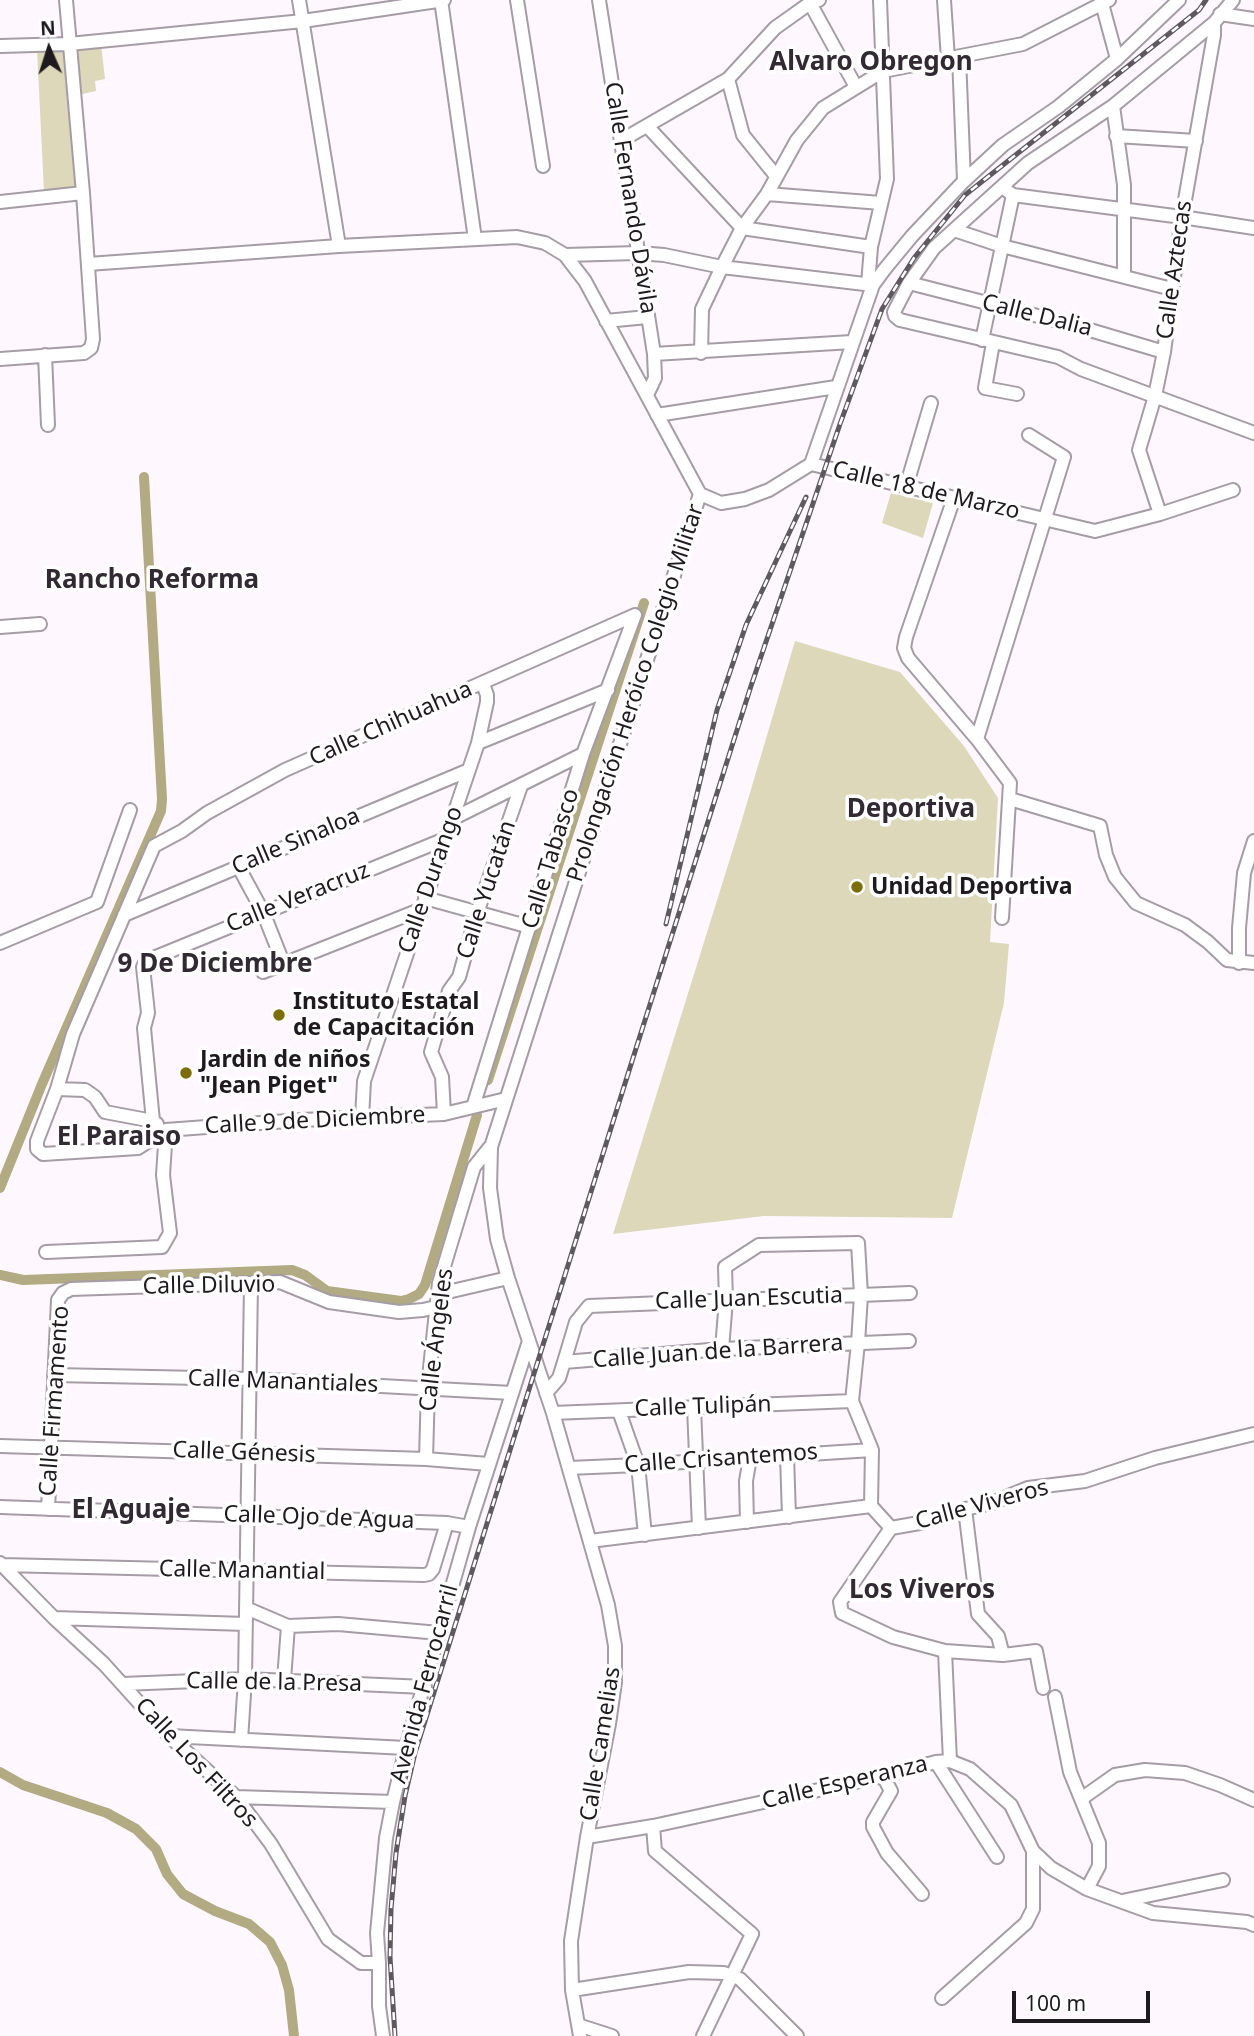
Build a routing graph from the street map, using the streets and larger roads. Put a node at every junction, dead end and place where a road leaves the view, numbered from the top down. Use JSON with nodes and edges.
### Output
{"nodes":[{"id":1,"x":66,"y":0,"type":"edge"},
{"id":2,"x":299,"y":0,"type":"edge"},
{"id":3,"x":442,"y":0,"type":"edge"},
{"id":4,"x":517,"y":0,"type":"edge"},
{"id":5,"x":599,"y":0,"type":"edge"},
{"id":6,"x":880,"y":0,"type":"edge"},
{"id":7,"x":944,"y":0,"type":"edge"},
{"id":8,"x":1179,"y":0,"type":"edge"},
{"id":9,"x":1233,"y":0,"type":"edge"},
{"id":10,"x":815,"y":2,"type":"edge"},
{"id":11,"x":1105,"y":2,"type":"edge"},
{"id":12,"x":1217,"y":18,"type":"junction"},
{"id":13,"x":1254,"y":19,"type":"edge"},
{"id":14,"x":303,"y":21,"type":"junction"},
{"id":15,"x":69,"y":44,"type":"junction"},
{"id":16,"x":0,"y":46,"type":"edge"},
{"id":17,"x":954,"y":58,"type":"junction"},
{"id":18,"x":1117,"y":60,"type":"junction"},
{"id":19,"x":883,"y":71,"type":"junction"},
{"id":20,"x":728,"y":79,"type":"junction"},
{"id":21,"x":856,"y":87,"type":"junction"},
{"id":22,"x":1113,"y":106,"type":"junction"},
{"id":23,"x":647,"y":126,"type":"junction"},
{"id":24,"x":1116,"y":136,"type":"junction"},
{"id":25,"x":622,"y":140,"type":"junction"},
{"id":26,"x":1196,"y":141,"type":"junction"},
{"id":27,"x":542,"y":166,"type":"dead end"},
{"id":28,"x":776,"y":176,"type":"junction"},
{"id":29,"x":964,"y":181,"type":"junction"},
{"id":30,"x":1007,"y":191,"type":"junction"},
{"id":31,"x":83,"y":193,"type":"junction"},
{"id":32,"x":767,"y":194,"type":"junction"},
{"id":33,"x":0,"y":202,"type":"edge"},
{"id":34,"x":881,"y":203,"type":"junction"},
{"id":35,"x":1125,"y":210,"type":"junction"},
{"id":36,"x":1182,"y":216,"type":"junction"},
{"id":37,"x":742,"y":228,"type":"junction"},
{"id":38,"x":1254,"y":228,"type":"edge"},
{"id":39,"x":954,"y":230,"type":"junction"},
{"id":40,"x":475,"y":239,"type":"junction"},
{"id":41,"x":339,"y":246,"type":"junction"},
{"id":42,"x":1002,"y":246,"type":"junction"},
{"id":43,"x":871,"y":247,"type":"junction"},
{"id":44,"x":638,"y":253,"type":"junction"},
{"id":45,"x":565,"y":255,"type":"junction"},
{"id":46,"x":88,"y":264,"type":"junction"},
{"id":47,"x":722,"y":267,"type":"junction"},
{"id":48,"x":1124,"y":276,"type":"junction"},
{"id":49,"x":909,"y":283,"type":"junction"},
{"id":50,"x":870,"y":285,"type":"junction"},
{"id":51,"x":1172,"y":289,"type":"junction"},
{"id":52,"x":990,"y":305,"type":"junction"},
{"id":53,"x":648,"y":317,"type":"junction"},
{"id":54,"x":606,"y":321,"type":"junction"},
{"id":55,"x":988,"y":341,"type":"junction"},
{"id":56,"x":852,"y":342,"type":"junction"},
{"id":57,"x":1164,"y":352,"type":"junction"},
{"id":58,"x":701,"y":353,"type":"junction"},
{"id":59,"x":654,"y":354,"type":"junction"},
{"id":60,"x":44,"y":355,"type":"junction"},
{"id":61,"x":0,"y":359,"type":"edge"},
{"id":62,"x":836,"y":387,"type":"junction"},
{"id":63,"x":1017,"y":394,"type":"dead end"},
{"id":64,"x":647,"y":395,"type":"junction"},
{"id":65,"x":1155,"y":396,"type":"junction"},
{"id":66,"x":931,"y":403,"type":"dead end"},
{"id":67,"x":657,"y":415,"type":"junction"},
{"id":68,"x":48,"y":425,"type":"dead end"},
{"id":69,"x":1254,"y":433,"type":"edge"},
{"id":70,"x":1029,"y":435,"type":"dead end"},
{"id":71,"x":811,"y":464,"type":"junction"},
{"id":72,"x":906,"y":487,"type":"junction"},
{"id":73,"x":1233,"y":490,"type":"dead end"},
{"id":74,"x":700,"y":494,"type":"junction"},
{"id":75,"x":954,"y":498,"type":"junction"},
{"id":76,"x":1160,"y":514,"type":"junction"},
{"id":77,"x":1046,"y":518,"type":"junction"},
{"id":78,"x":635,"y":615,"type":"joint"},
{"id":79,"x":40,"y":624,"type":"dead end"},
{"id":80,"x":0,"y":626,"type":"edge"},
{"id":81,"x":483,"y":684,"type":"junction"},
{"id":82,"x":608,"y":690,"type":"junction"},
{"id":83,"x":977,"y":739,"type":"junction"},
{"id":84,"x":478,"y":743,"type":"junction"},
{"id":85,"x":583,"y":754,"type":"junction"},
{"id":86,"x":469,"y":770,"type":"junction"},
{"id":87,"x":521,"y":786,"type":"junction"},
{"id":88,"x":1010,"y":799,"type":"junction"},
{"id":89,"x":130,"y":810,"type":"dead end"},
{"id":90,"x":452,"y":819,"type":"junction"},
{"id":91,"x":445,"y":839,"type":"junction"},
{"id":92,"x":1254,"y":841,"type":"edge"},
{"id":93,"x":238,"y":866,"type":"junction"},
{"id":94,"x":424,"y":903,"type":"junction"},
{"id":95,"x":262,"y":912,"type":"junction"},
{"id":96,"x":477,"y":913,"type":"junction"},
{"id":97,"x":124,"y":915,"type":"junction"},
{"id":98,"x":1002,"y":918,"type":"dead end"},
{"id":99,"x":530,"y":927,"type":"junction"},
{"id":100,"x":0,"y":943,"type":"edge"},
{"id":101,"x":1239,"y":962,"type":"junction"},
{"id":102,"x":1254,"y":963,"type":"edge"},
{"id":103,"x":284,"y":965,"type":"junction"},
{"id":104,"x":263,"y":972,"type":"dead end"},
{"id":105,"x":57,"y":1089,"type":"junction"},
{"id":106,"x":506,"y":1099,"type":"junction"},
{"id":107,"x":473,"y":1107,"type":"junction"},
{"id":108,"x":444,"y":1114,"type":"junction"},
{"id":109,"x":362,"y":1118,"type":"junction"},
{"id":110,"x":153,"y":1121,"type":"junction"},
{"id":111,"x":166,"y":1130,"type":"junction"},
{"id":112,"x":491,"y":1147,"type":"junction"},
{"id":113,"x":46,"y":1252,"type":"dead end"},
{"id":114,"x":508,"y":1279,"type":"junction"},
{"id":115,"x":251,"y":1284,"type":"junction"},
{"id":116,"x":63,"y":1293,"type":"joint"},
{"id":117,"x":910,"y":1293,"type":"dead end"},
{"id":118,"x":861,"y":1295,"type":"junction"},
{"id":119,"x":438,"y":1300,"type":"junction"},
{"id":120,"x":726,"y":1300,"type":"junction"},
{"id":121,"x":529,"y":1341,"type":"junction"},
{"id":122,"x":909,"y":1341,"type":"dead end"},
{"id":123,"x":858,"y":1343,"type":"junction"},
{"id":124,"x":722,"y":1349,"type":"junction"},
{"id":125,"x":564,"y":1362,"type":"junction"},
{"id":126,"x":54,"y":1374,"type":"junction"},
{"id":127,"x":541,"y":1376,"type":"joint"},
{"id":128,"x":250,"y":1379,"type":"junction"},
{"id":129,"x":428,"y":1387,"type":"junction"},
{"id":130,"x":546,"y":1392,"type":"junction"},
{"id":131,"x":512,"y":1393,"type":"junction"},
{"id":132,"x":852,"y":1401,"type":"junction"},
{"id":133,"x":694,"y":1407,"type":"junction"},
{"id":134,"x":619,"y":1411,"type":"junction"},
{"id":135,"x":553,"y":1413,"type":"junction"},
{"id":136,"x":1254,"y":1434,"type":"edge"},
{"id":137,"x":0,"y":1446,"type":"edge"},
{"id":138,"x":51,"y":1448,"type":"junction"},
{"id":139,"x":872,"y":1450,"type":"junction"},
{"id":140,"x":249,"y":1453,"type":"junction"},
{"id":141,"x":787,"y":1455,"type":"junction"},
{"id":142,"x":750,"y":1458,"type":"junction"},
{"id":143,"x":426,"y":1459,"type":"junction"},
{"id":144,"x":696,"y":1461,"type":"junction"},
{"id":145,"x":488,"y":1464,"type":"junction"},
{"id":146,"x":638,"y":1465,"type":"junction"},
{"id":147,"x":569,"y":1468,"type":"junction"},
{"id":148,"x":872,"y":1506,"type":"junction"},
{"id":149,"x":0,"y":1507,"type":"edge"},
{"id":150,"x":48,"y":1509,"type":"junction"},
{"id":151,"x":965,"y":1509,"type":"junction"},
{"id":152,"x":248,"y":1516,"type":"junction"},
{"id":153,"x":789,"y":1517,"type":"junction"},
{"id":154,"x":747,"y":1522,"type":"junction"},
{"id":155,"x":447,"y":1523,"type":"junction"},
{"id":156,"x":469,"y":1527,"type":"junction"},
{"id":157,"x":699,"y":1528,"type":"junction"},
{"id":158,"x":891,"y":1528,"type":"junction"},
{"id":159,"x":645,"y":1535,"type":"junction"},
{"id":160,"x":590,"y":1541,"type":"junction"},
{"id":161,"x":1,"y":1564,"type":"edge"},
{"id":162,"x":247,"y":1572,"type":"junction"},
{"id":163,"x":246,"y":1608,"type":"junction"},
{"id":164,"x":54,"y":1618,"type":"junction"},
{"id":165,"x":246,"y":1624,"type":"junction"},
{"id":166,"x":288,"y":1626,"type":"junction"},
{"id":167,"x":439,"y":1633,"type":"junction"},
{"id":168,"x":945,"y":1651,"type":"junction"},
{"id":169,"x":1003,"y":1655,"type":"junction"},
{"id":170,"x":245,"y":1679,"type":"junction"},
{"id":171,"x":284,"y":1681,"type":"junction"},
{"id":172,"x":123,"y":1684,"type":"junction"},
{"id":173,"x":425,"y":1687,"type":"junction"},
{"id":174,"x":1043,"y":1688,"type":"dead end"},
{"id":175,"x":1055,"y":1697,"type":"dead end"},
{"id":176,"x":170,"y":1736,"type":"junction"},
{"id":177,"x":241,"y":1740,"type":"junction"},
{"id":178,"x":406,"y":1748,"type":"junction"},
{"id":179,"x":950,"y":1761,"type":"junction"},
{"id":180,"x":936,"y":1762,"type":"junction"},
{"id":181,"x":883,"y":1776,"type":"junction"},
{"id":182,"x":236,"y":1797,"type":"junction"},
{"id":183,"x":1081,"y":1799,"type":"junction"},
{"id":184,"x":393,"y":1801,"type":"junction"},
{"id":185,"x":1254,"y":1801,"type":"edge"},
{"id":186,"x":653,"y":1826,"type":"junction"},
{"id":187,"x":587,"y":1837,"type":"junction"},
{"id":188,"x":1033,"y":1851,"type":"junction"},
{"id":189,"x":997,"y":1857,"type":"dead end"},
{"id":190,"x":1223,"y":1880,"type":"dead end"},
{"id":191,"x":1087,"y":1889,"type":"junction"},
{"id":192,"x":922,"y":1894,"type":"dead end"},
{"id":193,"x":1122,"y":1901,"type":"junction"},
{"id":194,"x":1254,"y":1926,"type":"edge"},
{"id":195,"x":379,"y":1963,"type":"junction"},
{"id":196,"x":733,"y":1975,"type":"junction"},
{"id":197,"x":572,"y":1990,"type":"junction"},
{"id":198,"x":942,"y":1998,"type":"dead end"},
{"id":199,"x":579,"y":2031,"type":"edge"},
{"id":200,"x":383,"y":2036,"type":"edge"},
{"id":201,"x":612,"y":2036,"type":"edge"},
{"id":202,"x":703,"y":2036,"type":"edge"},
{"id":203,"x":797,"y":2036,"type":"edge"}],
"edges":[{"from":1,"to":15,"type":"street"},
{"from":2,"to":14,"type":"street"},
{"from":3,"to":14,"type":"street"},
{"from":3,"to":40,"type":"street"},
{"from":4,"to":27,"type":"street"},
{"from":5,"to":25,"type":"street","name":"Calle Fernando Dávila"},
{"from":6,"to":19,"type":"street"},
{"from":7,"to":17,"type":"street"},
{"from":8,"to":18,"type":"street"},
{"from":9,"to":12,"type":"street"},
{"from":10,"to":20,"type":"street"},
{"from":10,"to":21,"type":"street"},
{"from":11,"to":17,"type":"street"},
{"from":11,"to":18,"type":"street"},
{"from":12,"to":13,"type":"street"},
{"from":12,"to":22,"type":"street"},
{"from":12,"to":26,"type":"street","name":"Calle Aztecas"},
{"from":14,"to":15,"type":"street"},
{"from":14,"to":41,"type":"street"},
{"from":15,"to":16,"type":"street"},
{"from":15,"to":31,"type":"street"},
{"from":17,"to":19,"type":"street"},
{"from":17,"to":29,"type":"street"},
{"from":18,"to":29,"type":"street"},
{"from":19,"to":21,"type":"street"},
{"from":19,"to":34,"type":"street"},
{"from":20,"to":23,"type":"street"},
{"from":20,"to":28,"type":"street"},
{"from":21,"to":28,"type":"street"},
{"from":22,"to":24,"type":"street"},
{"from":22,"to":30,"type":"street"},
{"from":23,"to":25,"type":"street"},
{"from":23,"to":37,"type":"street"},
{"from":24,"to":26,"type":"street"},
{"from":24,"to":35,"type":"street"},
{"from":25,"to":44,"type":"street","name":"Calle Fernando Dávila"},
{"from":26,"to":36,"type":"street","name":"Calle Aztecas"},
{"from":28,"to":32,"type":"street"},
{"from":29,"to":50,"type":"street"},
{"from":30,"to":35,"type":"street"},
{"from":30,"to":39,"type":"street"},
{"from":30,"to":42,"type":"street"},
{"from":31,"to":33,"type":"street"},
{"from":31,"to":46,"type":"street"},
{"from":32,"to":34,"type":"street"},
{"from":32,"to":37,"type":"street"},
{"from":34,"to":43,"type":"street"},
{"from":35,"to":36,"type":"street"},
{"from":35,"to":48,"type":"street"},
{"from":36,"to":38,"type":"street"},
{"from":36,"to":51,"type":"street","name":"Calle Aztecas"},
{"from":37,"to":43,"type":"street"},
{"from":37,"to":47,"type":"street"},
{"from":39,"to":42,"type":"street"},
{"from":39,"to":49,"type":"street"},
{"from":40,"to":41,"type":"street","name":"Prolongación Heróico Colegio Militar"},
{"from":40,"to":45,"type":"street","name":"Prolongación Heróico Colegio Militar"},
{"from":41,"to":46,"type":"street","name":"Prolongación Heróico Colegio Militar"},
{"from":42,"to":48,"type":"street"},
{"from":42,"to":52,"type":"street"},
{"from":43,"to":50,"type":"street"},
{"from":44,"to":45,"type":"street"},
{"from":44,"to":47,"type":"street"},
{"from":44,"to":53,"type":"street","name":"Calle Fernando Dávila"},
{"from":45,"to":54,"type":"street","name":"Prolongación Heróico Colegio Militar"},
{"from":46,"to":60,"type":"street"},
{"from":47,"to":50,"type":"street"},
{"from":47,"to":58,"type":"street"},
{"from":48,"to":51,"type":"street"},
{"from":49,"to":52,"type":"street","name":"Calle Dalia"},
{"from":49,"to":55,"type":"street"},
{"from":50,"to":56,"type":"street"},
{"from":51,"to":57,"type":"street","name":"Calle Aztecas"},
{"from":52,"to":55,"type":"street"},
{"from":52,"to":57,"type":"street","name":"Calle Dalia"},
{"from":53,"to":54,"type":"street"},
{"from":53,"to":59,"type":"street","name":"Calle Fernando Dávila"},
{"from":54,"to":64,"type":"street","name":"Prolongación Heróico Colegio Militar"},
{"from":55,"to":63,"type":"street"},
{"from":55,"to":65,"type":"street"},
{"from":56,"to":58,"type":"street"},
{"from":56,"to":62,"type":"street"},
{"from":57,"to":65,"type":"street","name":"Calle Aztecas"},
{"from":58,"to":59,"type":"street"},
{"from":59,"to":64,"type":"street","name":"Calle Fernando Dávila"},
{"from":60,"to":61,"type":"street"},
{"from":60,"to":68,"type":"street"},
{"from":62,"to":67,"type":"street"},
{"from":62,"to":71,"type":"street"},
{"from":64,"to":67,"type":"street","name":"Prolongación Heróico Colegio Militar"},
{"from":65,"to":69,"type":"street"},
{"from":65,"to":76,"type":"street","name":"Calle Aztecas"},
{"from":66,"to":72,"type":"street"},
{"from":67,"to":74,"type":"street","name":"Prolongación Heróico Colegio Militar"},
{"from":70,"to":77,"type":"street"},
{"from":71,"to":72,"type":"street","name":"Calle 18 de Marzo"},
{"from":71,"to":74,"type":"street","name":"Calle 18 de Marzo"},
{"from":72,"to":75,"type":"street","name":"Calle 18 de Marzo"},
{"from":73,"to":76,"type":"street","name":"Calle 18 de Marzo"},
{"from":74,"to":106,"type":"street","name":"Prolongación Heróico Colegio Militar"},
{"from":75,"to":77,"type":"street","name":"Calle 18 de Marzo"},
{"from":75,"to":83,"type":"street"},
{"from":76,"to":77,"type":"street","name":"Calle 18 de Marzo"},
{"from":77,"to":83,"type":"street"},
{"from":78,"to":81,"type":"street","name":"Calle Chihuahua"},
{"from":78,"to":82,"type":"street","name":"Calle Tabasco"},
{"from":79,"to":80,"type":"street"},
{"from":81,"to":84,"type":"street","name":"Calle Durango"},
{"from":81,"to":97,"type":"street","name":"Calle Chihuahua"},
{"from":82,"to":84,"type":"street"},
{"from":82,"to":85,"type":"street","name":"Calle Tabasco"},
{"from":83,"to":88,"type":"street"},
{"from":84,"to":86,"type":"street","name":"Calle Durango"},
{"from":85,"to":87,"type":"street"},
{"from":85,"to":99,"type":"street","name":"Calle Tabasco"},
{"from":86,"to":90,"type":"street","name":"Calle Durango"},
{"from":86,"to":93,"type":"street","name":"Calle Sinaloa"},
{"from":87,"to":90,"type":"street"},
{"from":87,"to":96,"type":"street","name":"Calle Yucatán"},
{"from":88,"to":98,"type":"street"},
{"from":88,"to":101,"type":"street"},
{"from":89,"to":100,"type":"street"},
{"from":90,"to":91,"type":"street","name":"Calle Durango"},
{"from":91,"to":94,"type":"street","name":"Calle Durango"},
{"from":91,"to":95,"type":"street","name":"Calle Veracruz"},
{"from":92,"to":101,"type":"street"},
{"from":93,"to":95,"type":"street"},
{"from":93,"to":97,"type":"street","name":"Calle Sinaloa"},
{"from":94,"to":96,"type":"street"},
{"from":94,"to":103,"type":"street"},
{"from":94,"to":109,"type":"street","name":"Calle Durango"},
{"from":95,"to":103,"type":"street"},
{"from":95,"to":110,"type":"street","name":"Calle Veracruz"},
{"from":96,"to":99,"type":"street"},
{"from":96,"to":108,"type":"street","name":"Calle Yucatán"},
{"from":97,"to":105,"type":"street"},
{"from":99,"to":107,"type":"street","name":"Calle Tabasco"},
{"from":101,"to":102,"type":"street"},
{"from":103,"to":104,"type":"street"},
{"from":105,"to":110,"type":"street"},
{"from":105,"to":111,"type":"street","name":"Calle 9 de Diciembre"},
{"from":106,"to":107,"type":"street"},
{"from":106,"to":112,"type":"street","name":"Prolongación Heróico Colegio Militar"},
{"from":107,"to":108,"type":"street","name":"Calle 9 de Diciembre"},
{"from":108,"to":109,"type":"street","name":"Calle 9 de Diciembre"},
{"from":109,"to":111,"type":"street","name":"Calle 9 de Diciembre"},
{"from":110,"to":111,"type":"street"},
{"from":111,"to":113,"type":"street"},
{"from":112,"to":114,"type":"street","name":"Prolongación Heróico Colegio Militar"},
{"from":112,"to":119,"type":"street","name":"Calle Ángeles"},
{"from":114,"to":119,"type":"street","name":"Calle Diluvio"},
{"from":114,"to":121,"type":"street","name":"Prolongación Heróico Colegio Militar"},
{"from":115,"to":116,"type":"street","name":"Calle Diluvio"},
{"from":115,"to":119,"type":"street","name":"Calle Diluvio"},
{"from":115,"to":128,"type":"street"},
{"from":116,"to":126,"type":"street","name":"Calle Firmamento"},
{"from":117,"to":118,"type":"street","name":"Calle Juan Escutia"},
{"from":118,"to":120,"type":"street","name":"Calle Juan Escutia"},
{"from":118,"to":120,"type":"street"},
{"from":118,"to":123,"type":"street"},
{"from":119,"to":129,"type":"street","name":"Calle Ángeles"},
{"from":120,"to":124,"type":"street"},
{"from":120,"to":125,"type":"street","name":"Calle Juan Escutia"},
{"from":121,"to":127,"type":"street","name":"Prolongación Heróico Colegio Militar"},
{"from":121,"to":131,"type":"street","name":"Avenida Ferrocarril"},
{"from":122,"to":123,"type":"street","name":"Calle Juan de la Barrera"},
{"from":123,"to":124,"type":"street","name":"Calle Juan de la Barrera"},
{"from":123,"to":132,"type":"street"},
{"from":124,"to":125,"type":"street","name":"Calle Juan de la Barrera"},
{"from":125,"to":130,"type":"street","name":"Calle Juan de la Barrera"},
{"from":126,"to":128,"type":"street","name":"Calle Manantiales"},
{"from":126,"to":138,"type":"street","name":"Calle Firmamento"},
{"from":127,"to":130,"type":"street","name":"Calle Camelias"},
{"from":128,"to":129,"type":"street","name":"Calle Manantiales"},
{"from":128,"to":140,"type":"street"},
{"from":129,"to":131,"type":"street","name":"Calle Manantiales"},
{"from":129,"to":143,"type":"street","name":"Calle Ángeles"},
{"from":130,"to":135,"type":"street","name":"Calle Camelias"},
{"from":131,"to":145,"type":"street","name":"Avenida Ferrocarril"},
{"from":132,"to":133,"type":"street","name":"Calle Tulipán"},
{"from":132,"to":139,"type":"street"},
{"from":133,"to":134,"type":"street","name":"Calle Tulipán"},
{"from":133,"to":144,"type":"street"},
{"from":134,"to":135,"type":"street","name":"Calle Tulipán"},
{"from":134,"to":146,"type":"street"},
{"from":135,"to":147,"type":"street","name":"Calle Camelias"},
{"from":136,"to":151,"type":"street","name":"Calle Viveros"},
{"from":137,"to":138,"type":"street","name":"Calle Génesis"},
{"from":138,"to":140,"type":"street","name":"Calle Génesis"},
{"from":138,"to":150,"type":"street","name":"Calle Firmamento"},
{"from":139,"to":141,"type":"street","name":"Calle Crisantemos"},
{"from":139,"to":148,"type":"street"},
{"from":140,"to":143,"type":"street","name":"Calle Génesis"},
{"from":140,"to":152,"type":"street"},
{"from":141,"to":142,"type":"street","name":"Calle Crisantemos"},
{"from":141,"to":153,"type":"street"},
{"from":142,"to":144,"type":"street","name":"Calle Crisantemos"},
{"from":142,"to":154,"type":"street"},
{"from":143,"to":145,"type":"street","name":"Calle Génesis"},
{"from":144,"to":146,"type":"street","name":"Calle Crisantemos"},
{"from":144,"to":157,"type":"street"},
{"from":145,"to":156,"type":"street","name":"Avenida Ferrocarril"},
{"from":146,"to":147,"type":"street","name":"Calle Crisantemos"},
{"from":146,"to":159,"type":"street"},
{"from":147,"to":160,"type":"street","name":"Calle Camelias"},
{"from":148,"to":153,"type":"street"},
{"from":148,"to":158,"type":"street","name":"Calle Viveros"},
{"from":149,"to":150,"type":"street","name":"Calle Ojo de Agua"},
{"from":150,"to":152,"type":"street","name":"Calle Ojo de Agua"},
{"from":151,"to":158,"type":"street","name":"Calle Viveros"},
{"from":151,"to":169,"type":"street"},
{"from":152,"to":155,"type":"street","name":"Calle Ojo de Agua"},
{"from":152,"to":162,"type":"street"},
{"from":153,"to":154,"type":"street"},
{"from":154,"to":157,"type":"street"},
{"from":155,"to":156,"type":"street","name":"Calle Ojo de Agua"},
{"from":155,"to":162,"type":"street","name":"Calle Manantial"},
{"from":156,"to":167,"type":"street","name":"Avenida Ferrocarril"},
{"from":157,"to":159,"type":"street"},
{"from":158,"to":168,"type":"street"},
{"from":159,"to":160,"type":"street"},
{"from":160,"to":187,"type":"street","name":"Calle Camelias"},
{"from":161,"to":162,"type":"street","name":"Calle Manantial"},
{"from":161,"to":164,"type":"street","name":"Calle Los Filtros"},
{"from":162,"to":163,"type":"street"},
{"from":163,"to":165,"type":"street"},
{"from":163,"to":166,"type":"street"},
{"from":164,"to":165,"type":"street"},
{"from":164,"to":172,"type":"street","name":"Calle Los Filtros"},
{"from":165,"to":170,"type":"street"},
{"from":166,"to":167,"type":"street"},
{"from":166,"to":171,"type":"street"},
{"from":167,"to":173,"type":"street","name":"Avenida Ferrocarril"},
{"from":168,"to":169,"type":"street"},
{"from":168,"to":179,"type":"street"},
{"from":169,"to":174,"type":"street"},
{"from":170,"to":171,"type":"street","name":"Calle de la Presa"},
{"from":170,"to":172,"type":"street","name":"Calle de la Presa"},
{"from":170,"to":177,"type":"street"},
{"from":171,"to":173,"type":"street","name":"Calle de la Presa"},
{"from":172,"to":176,"type":"street","name":"Calle Los Filtros"},
{"from":173,"to":178,"type":"street","name":"Avenida Ferrocarril"},
{"from":175,"to":183,"type":"street"},
{"from":176,"to":177,"type":"street"},
{"from":176,"to":182,"type":"street","name":"Calle Los Filtros"},
{"from":177,"to":178,"type":"street"},
{"from":178,"to":184,"type":"street","name":"Avenida Ferrocarril"},
{"from":179,"to":180,"type":"street","name":"Calle Esperanza"},
{"from":179,"to":188,"type":"street","name":"Calle Esperanza"},
{"from":180,"to":181,"type":"street","name":"Calle Esperanza"},
{"from":180,"to":189,"type":"street"},
{"from":181,"to":186,"type":"street","name":"Calle Esperanza"},
{"from":181,"to":192,"type":"street"},
{"from":182,"to":184,"type":"street"},
{"from":182,"to":195,"type":"street","name":"Calle Los Filtros"},
{"from":183,"to":185,"type":"street"},
{"from":183,"to":191,"type":"street"},
{"from":184,"to":195,"type":"street","name":"Avenida Ferrocarril"},
{"from":186,"to":187,"type":"street","name":"Calle Esperanza"},
{"from":186,"to":196,"type":"street"},
{"from":187,"to":197,"type":"street","name":"Calle Camelias"},
{"from":188,"to":191,"type":"street","name":"Calle Esperanza"},
{"from":188,"to":198,"type":"street"},
{"from":190,"to":193,"type":"street"},
{"from":191,"to":193,"type":"street","name":"Calle Esperanza"},
{"from":193,"to":194,"type":"street","name":"Calle Esperanza"},
{"from":195,"to":200,"type":"street","name":"Avenida Ferrocarril"},
{"from":196,"to":197,"type":"street"},
{"from":196,"to":202,"type":"street"},
{"from":196,"to":203,"type":"street"},
{"from":197,"to":199,"type":"street","name":"Calle Camelias"},
{"from":199,"to":201,"type":"street"}]}
